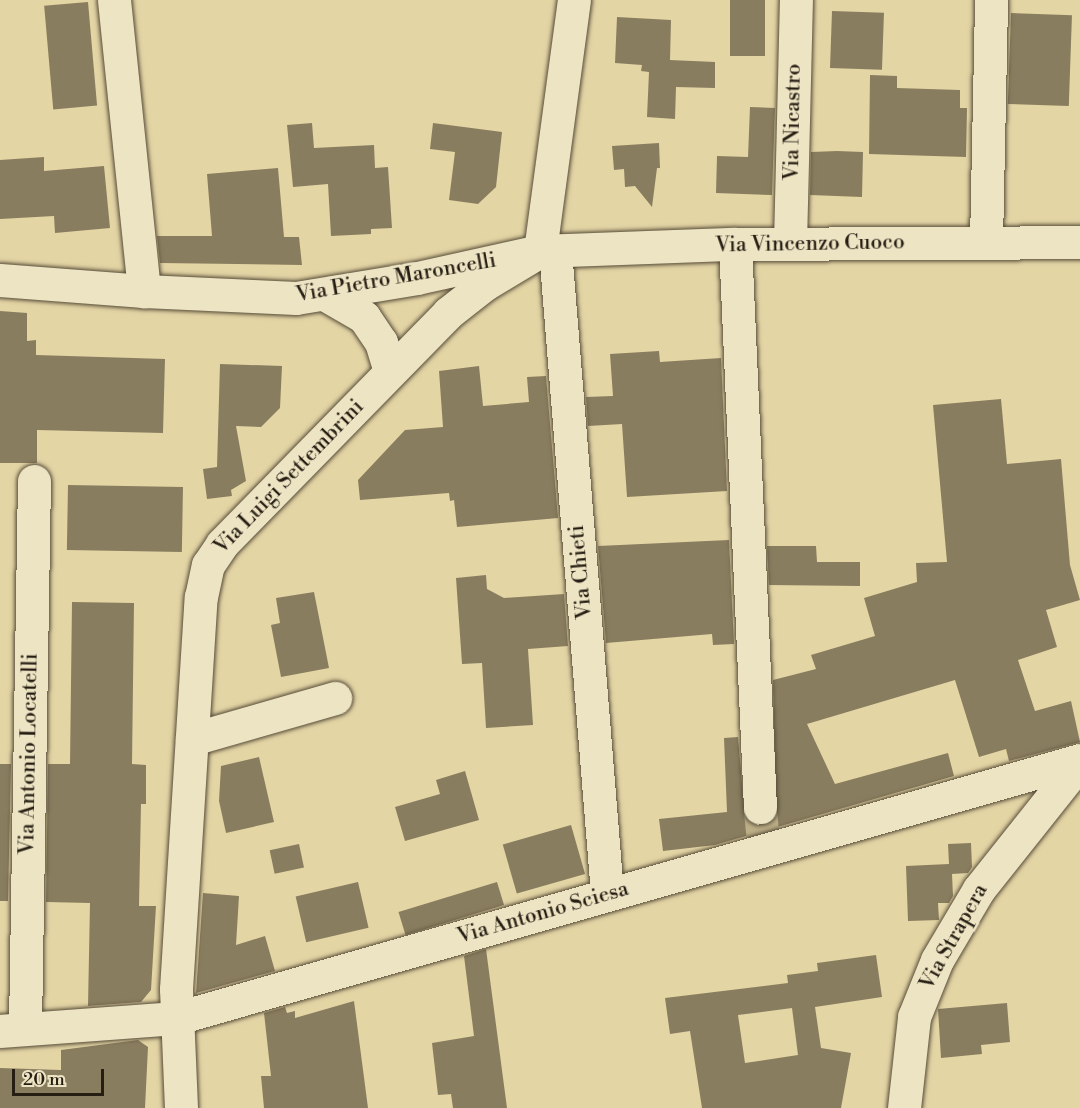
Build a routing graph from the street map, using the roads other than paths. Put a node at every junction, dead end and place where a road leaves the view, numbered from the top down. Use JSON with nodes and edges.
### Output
{"nodes":[{"id":1,"x":114,"y":0,"type":"edge"},
{"id":2,"x":574,"y":0,"type":"edge"},
{"id":3,"x":796,"y":0,"type":"edge"},
{"id":4,"x":991,"y":0,"type":"edge"},
{"id":5,"x":986,"y":242,"type":"junction"},
{"id":6,"x":1080,"y":242,"type":"edge"},
{"id":7,"x":790,"y":243,"type":"junction"},
{"id":8,"x":735,"y":244,"type":"junction"},
{"id":9,"x":548,"y":251,"type":"junction"},
{"id":10,"x":0,"y":280,"type":"edge"},
{"id":11,"x":144,"y":291,"type":"junction"},
{"id":12,"x":326,"y":295,"type":"junction"},
{"id":13,"x":390,"y":372,"type":"junction"},
{"id":14,"x":34,"y":481,"type":"dead end"},
{"id":15,"x":335,"y":698,"type":"dead end"},
{"id":16,"x":192,"y":739,"type":"junction"},
{"id":17,"x":1080,"y":761,"type":"edge"},
{"id":18,"x":762,"y":832,"type":"junction"},
{"id":19,"x":607,"y":894,"type":"junction"},
{"id":20,"x":177,"y":1018,"type":"junction"},
{"id":21,"x":13,"y":1029,"type":"edge"},
{"id":22,"x":181,"y":1108,"type":"edge"},
{"id":23,"x":904,"y":1108,"type":"edge"}],
"edges":[{"from":1,"to":11,"type":"street"},
{"from":2,"to":9,"type":"street"},
{"from":3,"to":7,"type":"street","name":"Via Nicastro"},
{"from":4,"to":5,"type":"street"},
{"from":5,"to":6,"type":"street","name":"Via Vincenzo Cuoco"},
{"from":5,"to":7,"type":"street","name":"Via Vincenzo Cuoco"},
{"from":7,"to":8,"type":"street","name":"Via Vincenzo Cuoco"},
{"from":8,"to":9,"type":"street","name":"Via Vincenzo Cuoco"},
{"from":8,"to":18,"type":"street"},
{"from":9,"to":12,"type":"street","name":"Via Pietro Maroncelli"},
{"from":9,"to":13,"type":"street","name":"Via Luigi Settembrini"},
{"from":9,"to":19,"type":"street","name":"Via Chieti"},
{"from":10,"to":11,"type":"street","name":"Via Pietro Maroncelli"},
{"from":11,"to":12,"type":"street","name":"Via Pietro Maroncelli"},
{"from":12,"to":13,"type":"street"},
{"from":13,"to":16,"type":"street","name":"Via Luigi Settembrini"},
{"from":14,"to":21,"type":"street","name":"Via Antonio Locatelli"},
{"from":15,"to":16,"type":"street"},
{"from":16,"to":20,"type":"street","name":"Via Luigi Settembrini"},
{"from":17,"to":18,"type":"street","name":"Via Antonio Sciesa"},
{"from":17,"to":23,"type":"street","name":"Via Strapera"},
{"from":18,"to":19,"type":"street","name":"Via Antonio Sciesa"},
{"from":19,"to":20,"type":"street","name":"Via Antonio Sciesa"},
{"from":20,"to":21,"type":"street","name":"Via Antonio Sciesa"},
{"from":20,"to":22,"type":"street","name":"Via Luigi Settembrini"}]}
